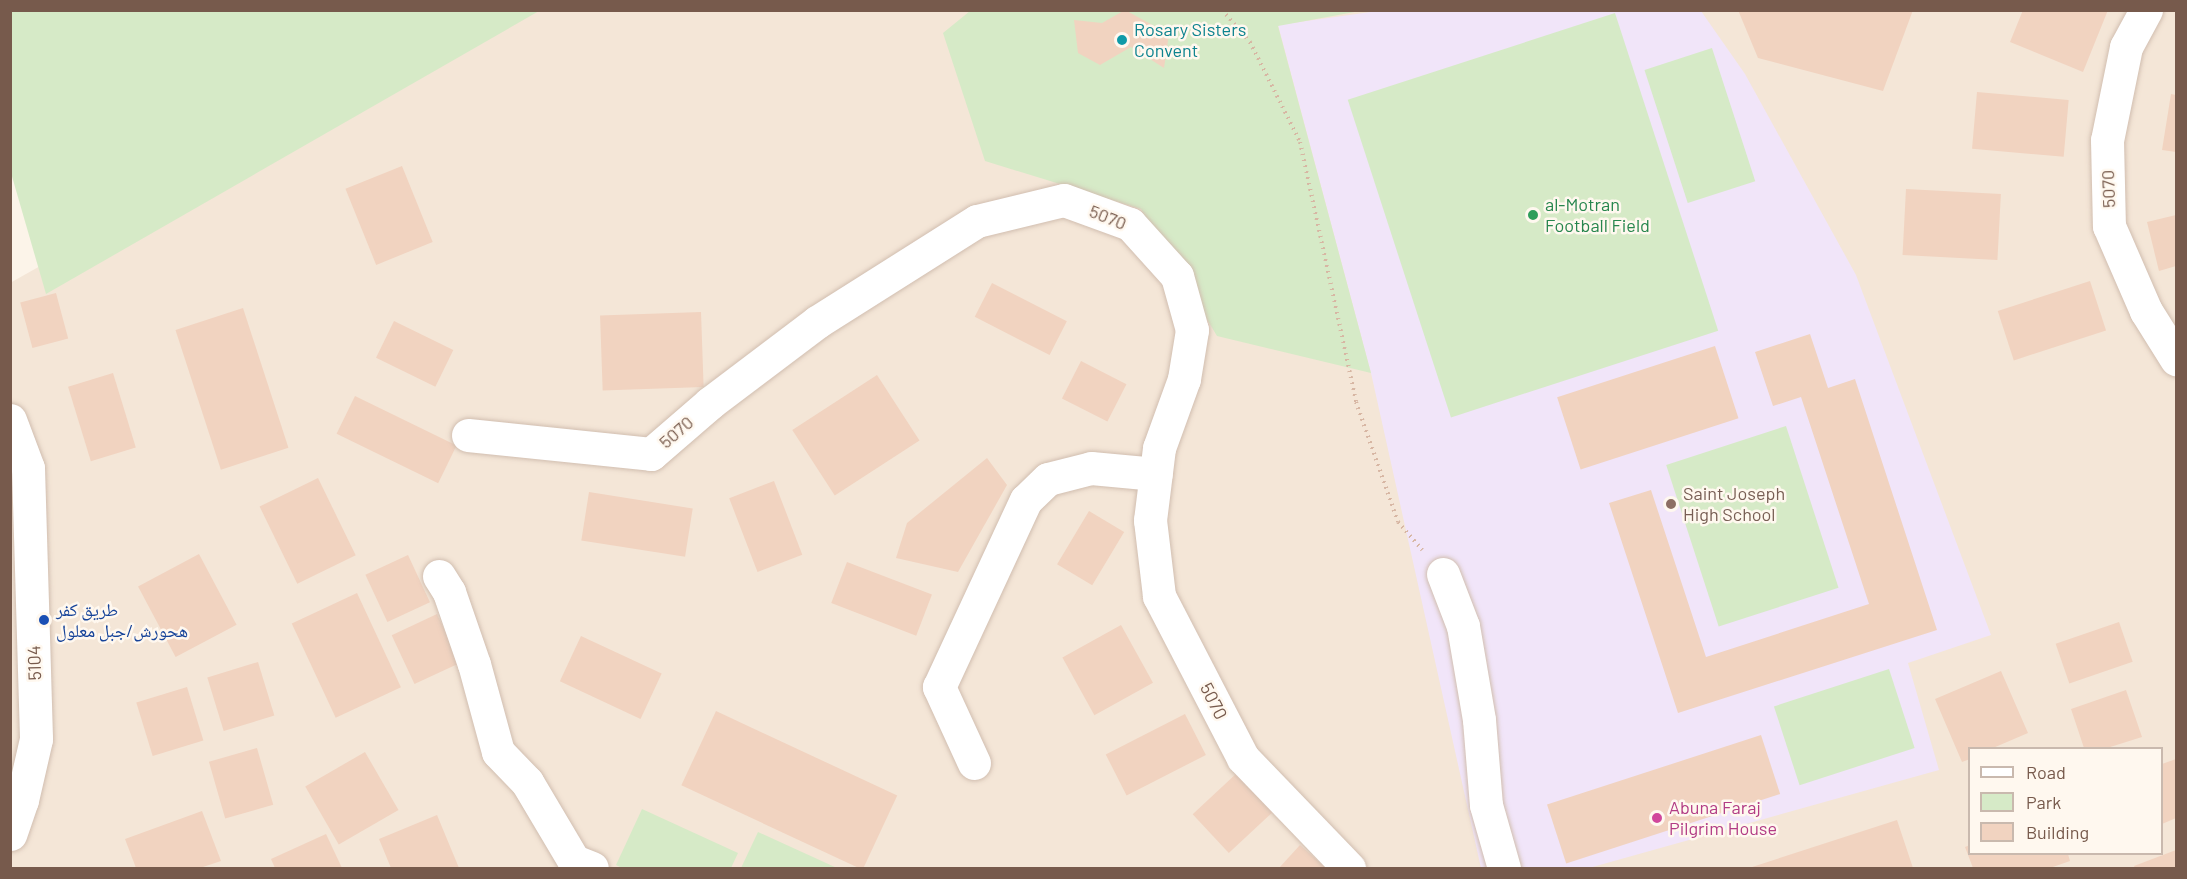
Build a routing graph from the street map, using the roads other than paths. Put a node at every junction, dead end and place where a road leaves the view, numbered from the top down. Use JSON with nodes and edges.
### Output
{"nodes":[{"id":1,"x":2146,"y":10,"type":"edge"},
{"id":2,"x":2176,"y":359,"type":"edge"},
{"id":3,"x":10,"y":420,"type":"edge"},
{"id":4,"x":468,"y":435,"type":"dead end"},
{"id":5,"x":1156,"y":474,"type":"junction"},
{"id":6,"x":1443,"y":574,"type":"road end"},
{"id":7,"x":440,"y":576,"type":"dead end"},
{"id":8,"x":974,"y":763,"type":"dead end"},
{"id":9,"x":10,"y":834,"type":"edge"},
{"id":10,"x":592,"y":868,"type":"edge"},
{"id":11,"x":1349,"y":868,"type":"edge"},
{"id":12,"x":1504,"y":868,"type":"edge"}],
"edges":[{"from":1,"to":2,"type":"street","name":"5070"},
{"from":3,"to":9,"type":"street","name":"5104"},
{"from":4,"to":5,"type":"street","name":"5070"},
{"from":5,"to":8,"type":"street"},
{"from":5,"to":11,"type":"street","name":"5070"},
{"from":6,"to":12,"type":"street"},
{"from":7,"to":10,"type":"street"}]}
